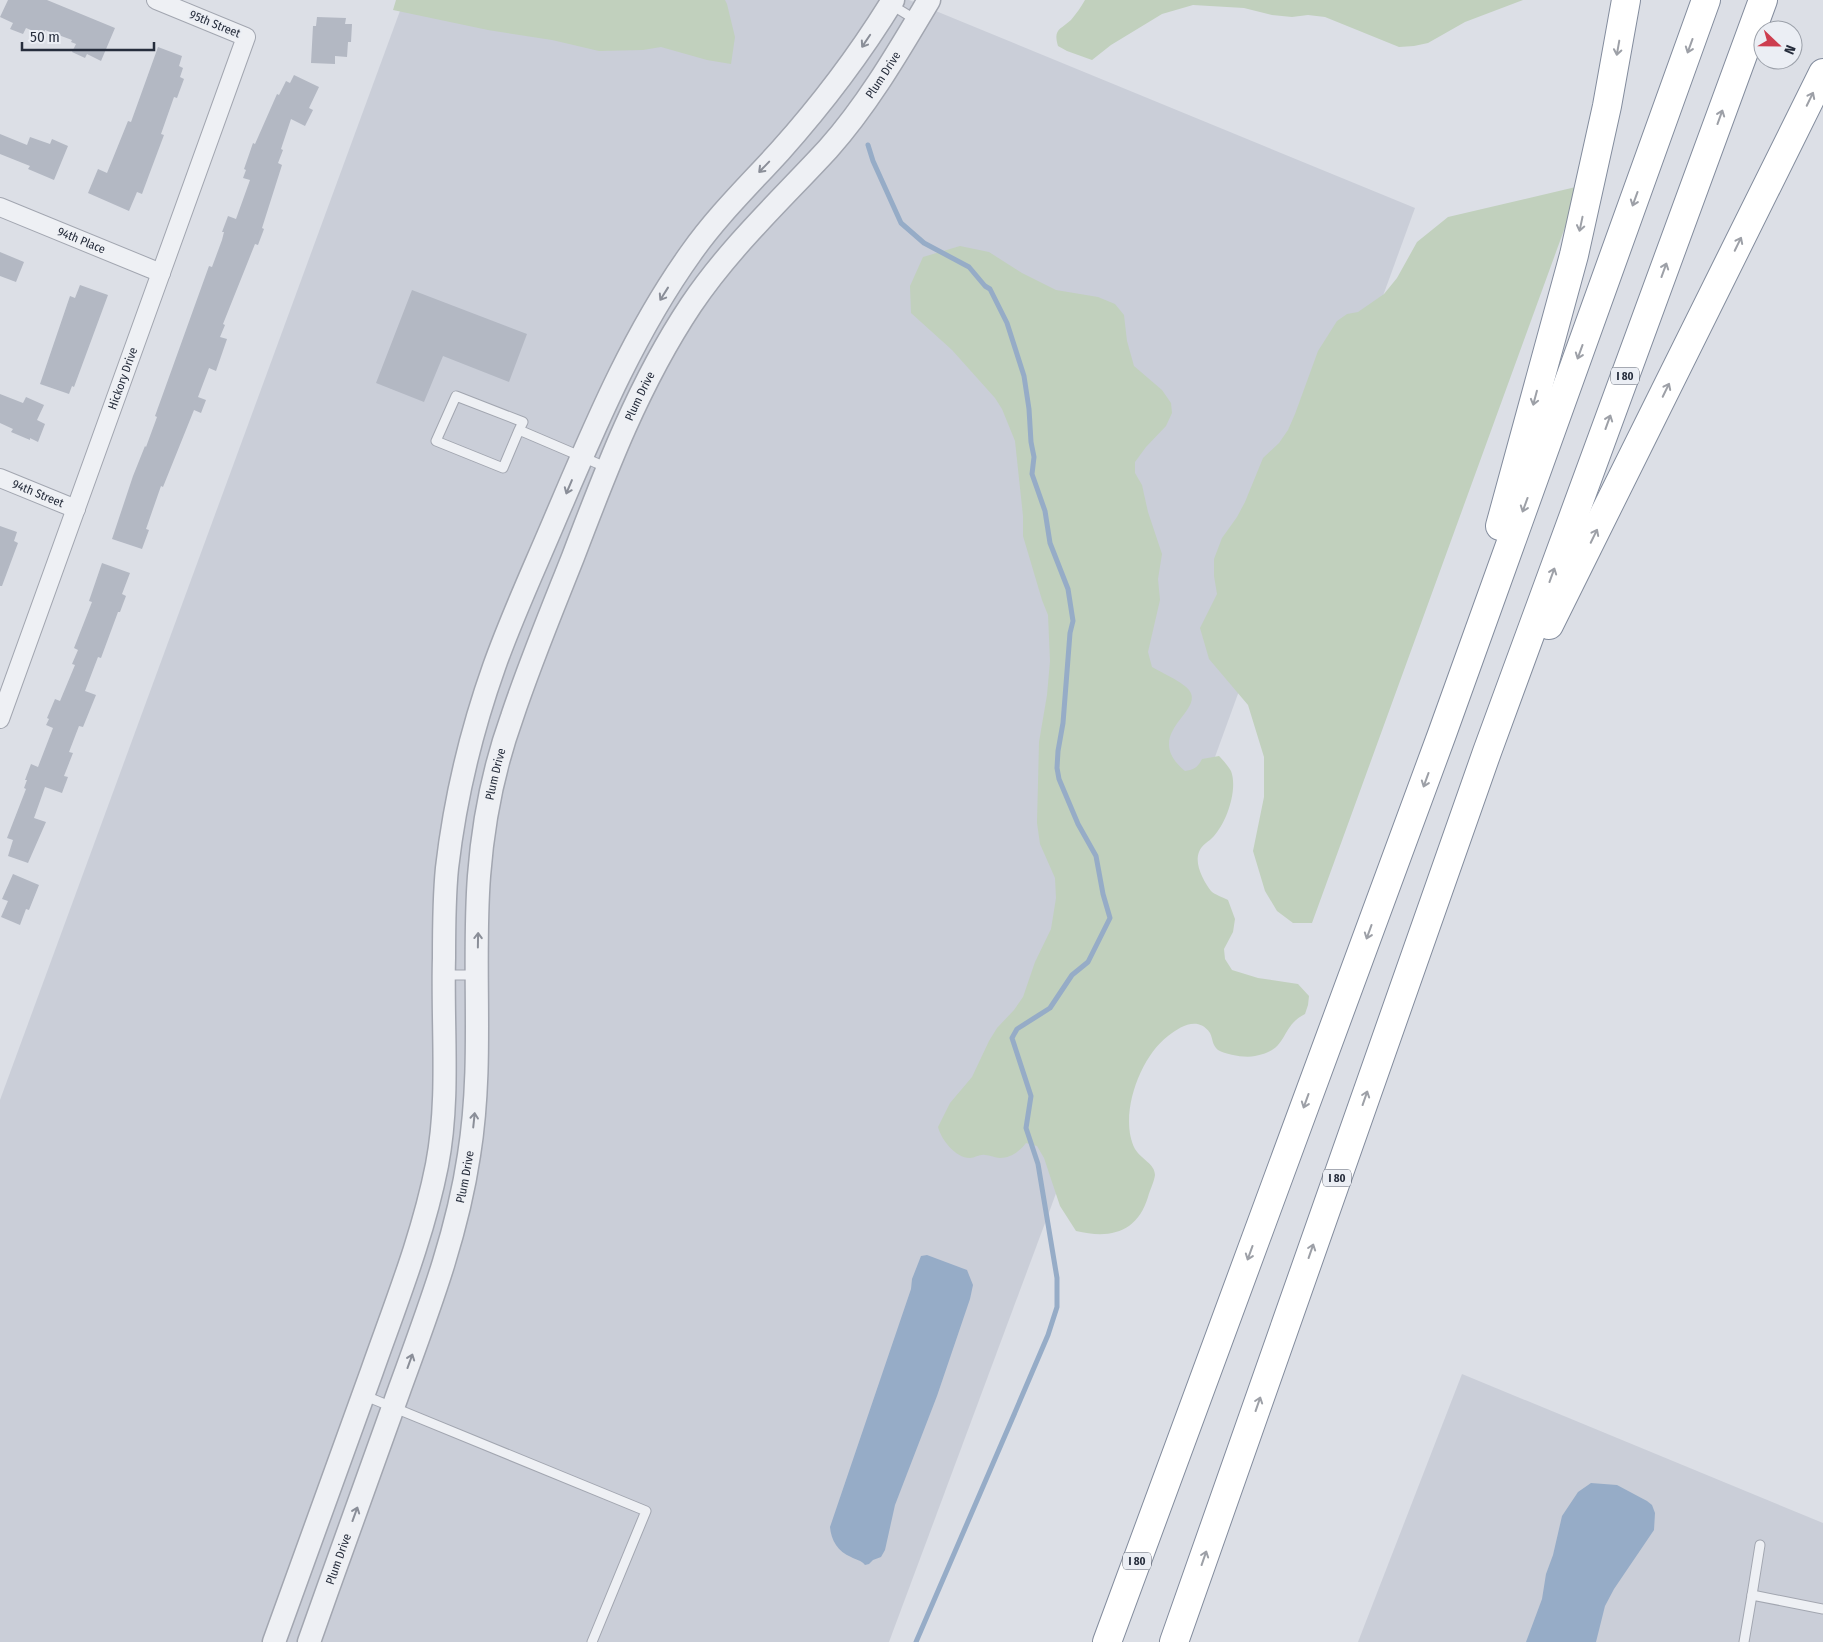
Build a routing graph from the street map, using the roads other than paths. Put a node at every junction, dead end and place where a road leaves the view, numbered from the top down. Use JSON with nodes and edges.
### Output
{"nodes":[{"id":1,"x":156,"y":0,"type":"edge"},
{"id":2,"x":929,"y":0,"type":"edge"},
{"id":3,"x":1626,"y":0,"type":"edge"},
{"id":4,"x":1706,"y":0,"type":"edge"},
{"id":5,"x":1763,"y":0,"type":"edge"},
{"id":6,"x":892,"y":2,"type":"edge"},
{"id":7,"x":917,"y":20,"type":"junction"},
{"id":8,"x":246,"y":37,"type":"joint"},
{"id":9,"x":1823,"y":73,"type":"edge"},
{"id":10,"x":0,"y":207,"type":"edge"},
{"id":11,"x":161,"y":273,"type":"junction"},
{"id":12,"x":519,"y":430,"type":"junction"},
{"id":13,"x":582,"y":457,"type":"junction"},
{"id":14,"x":608,"y":468,"type":"junction"},
{"id":15,"x":0,"y":478,"type":"edge"},
{"id":16,"x":76,"y":509,"type":"junction"},
{"id":17,"x":0,"y":719,"type":"edge"},
{"id":18,"x":1442,"y":734,"type":"junction"},
{"id":19,"x":1486,"y":752,"type":"junction"},
{"id":20,"x":444,"y":975,"type":"junction"},
{"id":21,"x":477,"y":975,"type":"junction"},
{"id":22,"x":363,"y":1394,"type":"junction"},
{"id":23,"x":393,"y":1408,"type":"junction"},
{"id":24,"x":1166,"y":1480,"type":"junction"},
{"id":25,"x":1760,"y":1545,"type":"dead end"},
{"id":26,"x":1752,"y":1595,"type":"junction"},
{"id":27,"x":1823,"y":1609,"type":"edge"},
{"id":28,"x":274,"y":1642,"type":"edge"},
{"id":29,"x":309,"y":1642,"type":"edge"},
{"id":30,"x":592,"y":1642,"type":"edge"},
{"id":31,"x":1091,"y":1642,"type":"edge"},
{"id":32,"x":1107,"y":1642,"type":"edge"},
{"id":33,"x":1175,"y":1642,"type":"edge"},
{"id":34,"x":1744,"y":1642,"type":"edge"}],
"edges":[{"from":1,"to":8,"type":"street","name":"95th Street"},
{"from":2,"to":7,"type":"street","name":"Plum Drive"},
{"from":3,"to":18,"type":"highway","one_way":true},
{"from":4,"to":18,"type":"highway","number":"I 80","one_way":true},
{"from":19,"to":5,"type":"highway","number":"I 80","one_way":true},
{"from":6,"to":7,"type":"lane"},
{"from":6,"to":13,"type":"street","one_way":true},
{"from":7,"to":14,"type":"street","name":"Plum Drive"},
{"from":8,"to":11,"type":"street","name":"Hickory Drive"},
{"from":19,"to":9,"type":"highway","one_way":true},
{"from":10,"to":11,"type":"street","name":"94th Place"},
{"from":11,"to":16,"type":"street","name":"Hickory Drive"},
{"from":12,"to":12,"type":"lane"},
{"from":12,"to":13,"type":"lane"},
{"from":13,"to":14,"type":"lane"},
{"from":13,"to":20,"type":"street","one_way":true},
{"from":21,"to":14,"type":"street","name":"Plum Drive","one_way":true},
{"from":15,"to":16,"type":"street","name":"94th Street"},
{"from":16,"to":17,"type":"street","name":"Hickory Drive"},
{"from":18,"to":24,"type":"highway","number":"I 80","one_way":true},
{"from":33,"to":19,"type":"highway","number":"I 80","one_way":true},
{"from":20,"to":21,"type":"lane"},
{"from":20,"to":22,"type":"street"},
{"from":23,"to":21,"type":"street","name":"Plum Drive","one_way":true},
{"from":22,"to":23,"type":"lane"},
{"from":22,"to":28,"type":"street"},
{"from":29,"to":23,"type":"street","name":"Plum Drive","one_way":true},
{"from":23,"to":30,"type":"lane"},
{"from":24,"to":31,"type":"highway"},
{"from":24,"to":32,"type":"highway","number":"I 80"},
{"from":25,"to":26,"type":"lane"},
{"from":26,"to":27,"type":"lane"},
{"from":26,"to":34,"type":"lane"}]}
